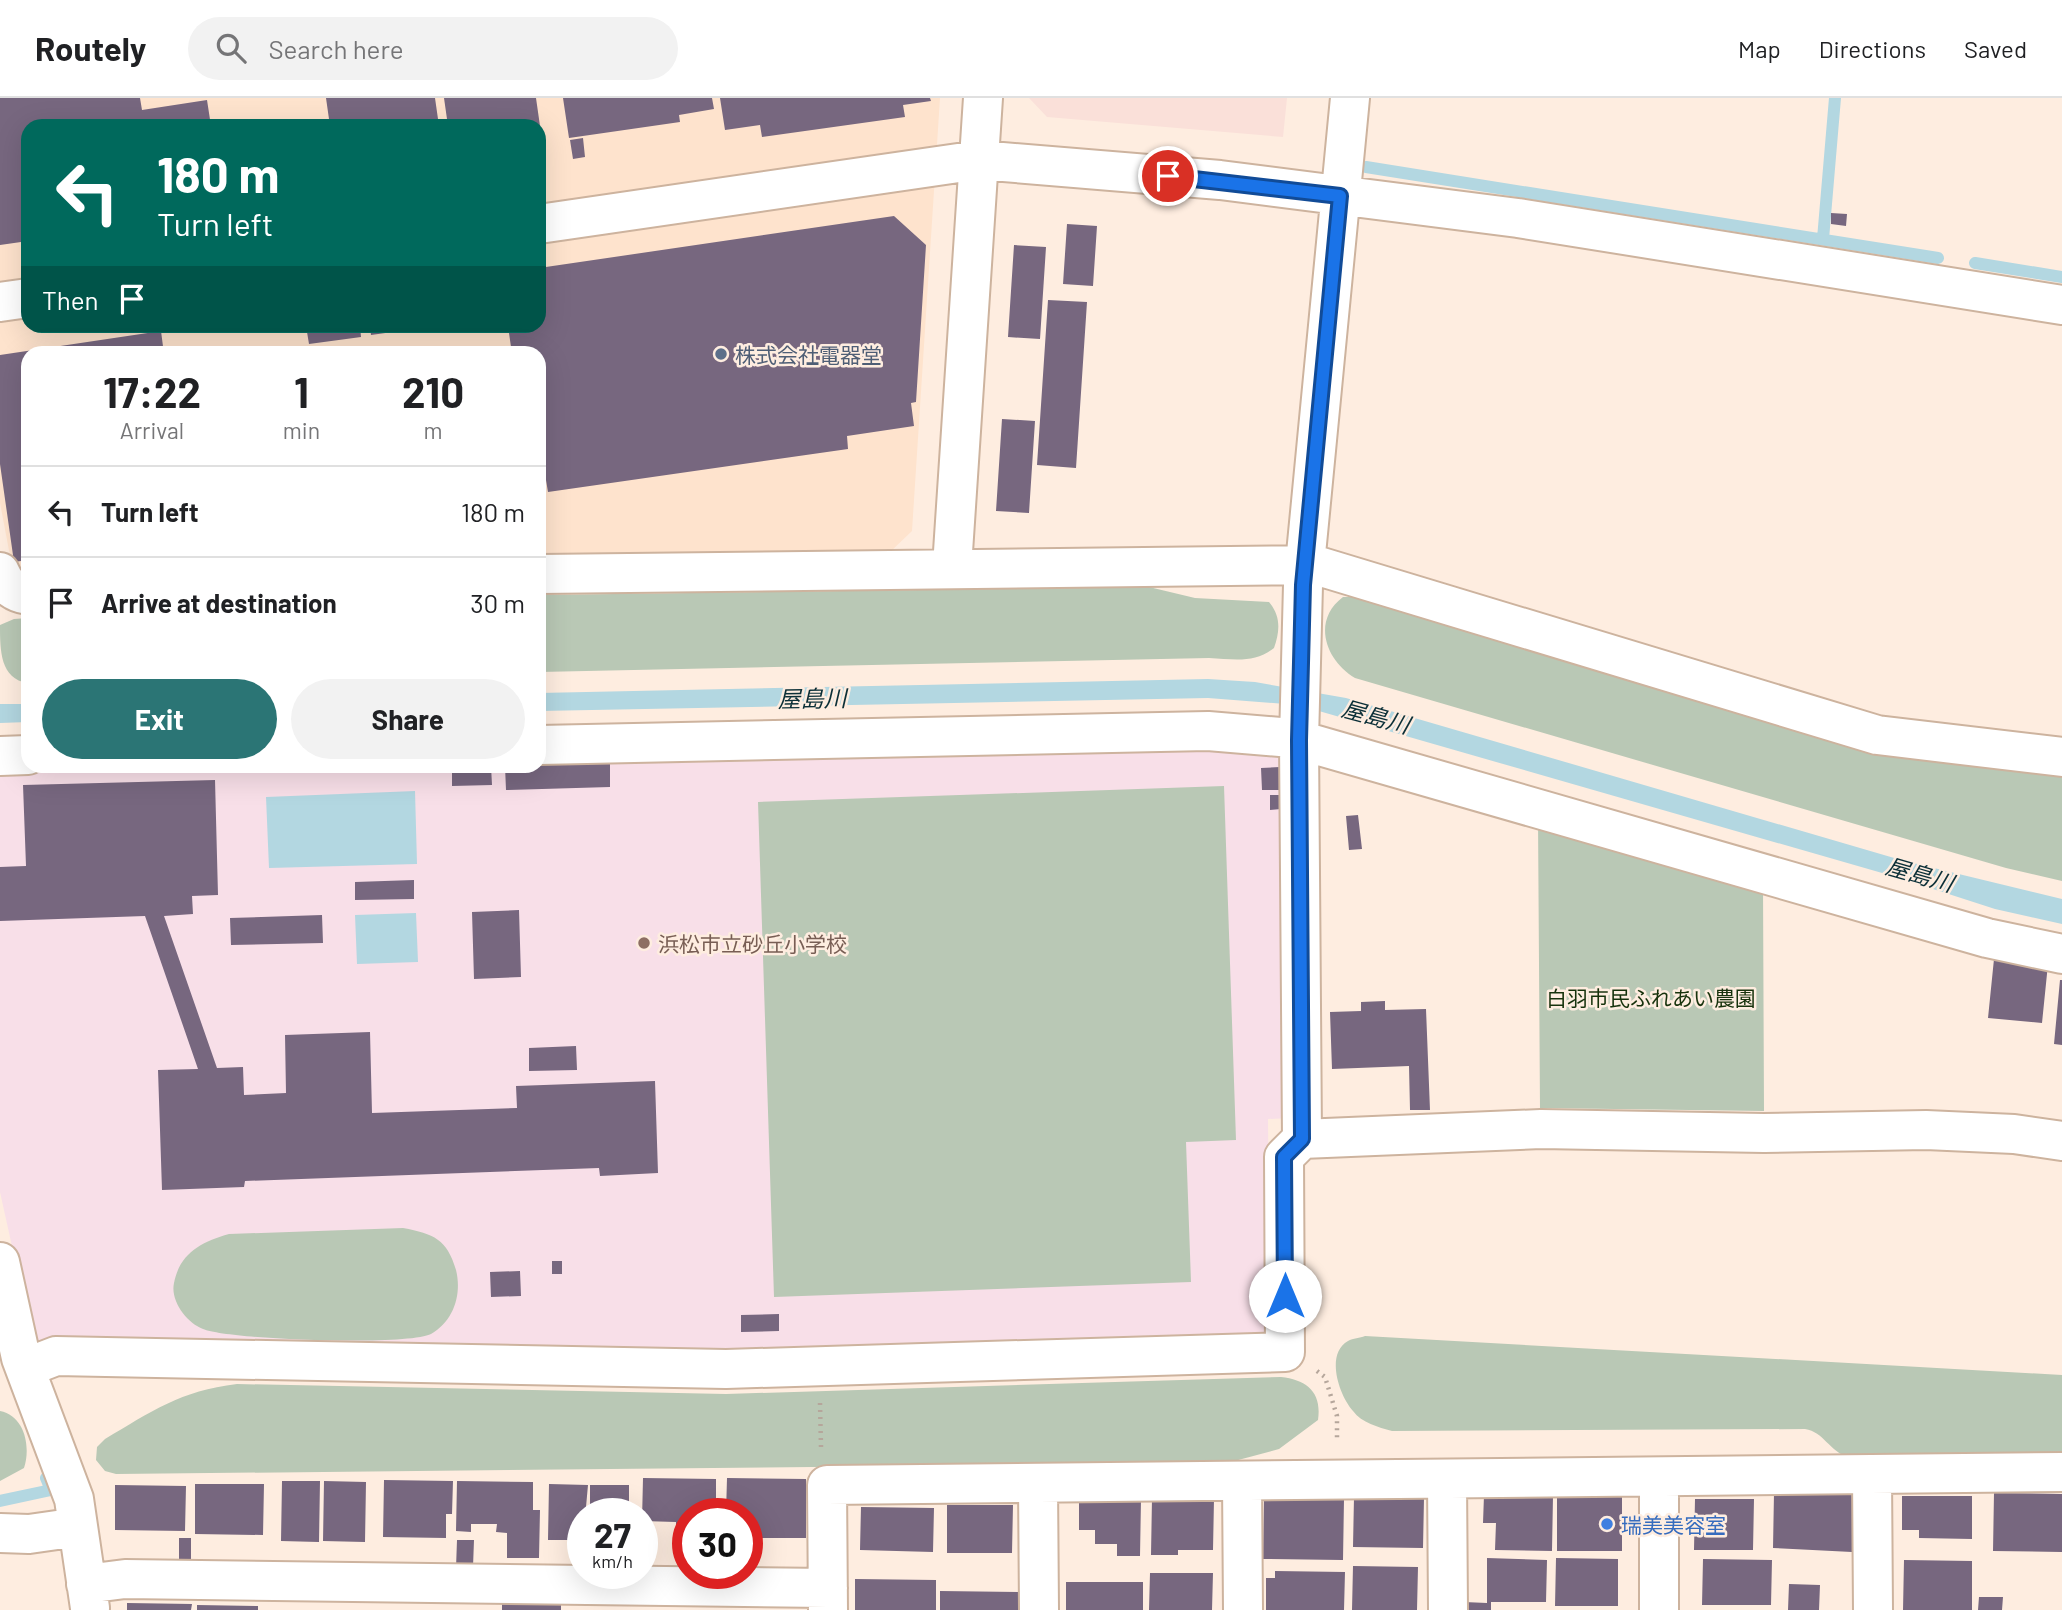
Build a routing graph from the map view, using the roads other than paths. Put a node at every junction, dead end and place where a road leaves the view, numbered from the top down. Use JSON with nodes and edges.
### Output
{"nodes":[{"id":1,"x":983,"y":98,"type":"edge"},
{"id":2,"x":1350,"y":98,"type":"edge"},
{"id":3,"x":979,"y":160,"type":"junction"},
{"id":4,"x":1340,"y":196,"type":"junction"},
{"id":5,"x":546,"y":223,"type":"edge"},
{"id":6,"x":21,"y":299,"type":"edge"},
{"id":7,"x":0,"y":302,"type":"edge"},
{"id":8,"x":2062,"y":304,"type":"edge"},
{"id":9,"x":1306,"y":565,"type":"junction"},
{"id":10,"x":952,"y":567,"type":"junction"},
{"id":11,"x":0,"y":572,"type":"edge"},
{"id":12,"x":546,"y":573,"type":"edge"},
{"id":13,"x":21,"y":594,"type":"edge"},
{"id":14,"x":1300,"y":732,"type":"junction"},
{"id":15,"x":546,"y":745,"type":"edge"},
{"id":16,"x":21,"y":755,"type":"edge"},
{"id":17,"x":0,"y":756,"type":"edge"},
{"id":18,"x":2062,"y":757,"type":"edge"},
{"id":19,"x":2062,"y":954,"type":"edge"},
{"id":20,"x":1302,"y":1139,"type":"junction"},
{"id":21,"x":2062,"y":1141,"type":"edge"},
{"id":22,"x":0,"y":1262,"type":"edge"},
{"id":23,"x":25,"y":1368,"type":"junction"},
{"id":24,"x":2062,"y":1472,"type":"edge"},
{"id":25,"x":1872,"y":1475,"type":"junction"},
{"id":26,"x":1659,"y":1477,"type":"junction"},
{"id":27,"x":1447,"y":1479,"type":"junction"},
{"id":28,"x":1242,"y":1481,"type":"junction"},
{"id":29,"x":1038,"y":1483,"type":"junction"},
{"id":30,"x":78,"y":1527,"type":"junction"},
{"id":31,"x":0,"y":1533,"type":"edge"},
{"id":32,"x":88,"y":1597,"type":"edge"},
{"id":33,"x":468,"y":1597,"type":"edge"},
{"id":34,"x":828,"y":1599,"type":"edge"},
{"id":35,"x":1039,"y":1610,"type":"edge"},
{"id":36,"x":1243,"y":1610,"type":"edge"},
{"id":37,"x":1448,"y":1610,"type":"edge"},
{"id":38,"x":1660,"y":1610,"type":"edge"},
{"id":39,"x":1872,"y":1610,"type":"edge"}],
"edges":[{"from":1,"to":3,"type":"street"},
{"from":2,"to":4,"type":"street"},
{"from":3,"to":4,"type":"street"},
{"from":3,"to":5,"type":"street"},
{"from":3,"to":10,"type":"street"},
{"from":4,"to":8,"type":"street"},
{"from":4,"to":9,"type":"street"},
{"from":6,"to":7,"type":"street"},
{"from":9,"to":10,"type":"street"},
{"from":9,"to":14,"type":"street"},
{"from":9,"to":18,"type":"street"},
{"from":10,"to":12,"type":"street"},
{"from":11,"to":13,"type":"street"},
{"from":14,"to":15,"type":"street"},
{"from":14,"to":19,"type":"street"},
{"from":14,"to":20,"type":"street"},
{"from":16,"to":17,"type":"street"},
{"from":20,"to":21,"type":"street"},
{"from":20,"to":23,"type":"street"},
{"from":22,"to":23,"type":"street"},
{"from":23,"to":30,"type":"street"},
{"from":24,"to":25,"type":"street"},
{"from":25,"to":26,"type":"street"},
{"from":25,"to":39,"type":"street"},
{"from":26,"to":27,"type":"street"},
{"from":26,"to":38,"type":"street"},
{"from":27,"to":28,"type":"street"},
{"from":27,"to":37,"type":"street"},
{"from":28,"to":29,"type":"street"},
{"from":28,"to":36,"type":"street"},
{"from":29,"to":34,"type":"street"},
{"from":29,"to":35,"type":"street"},
{"from":30,"to":31,"type":"street"},
{"from":30,"to":32,"type":"street"},
{"from":32,"to":33,"type":"street"},
{"from":33,"to":34,"type":"street"}]}
